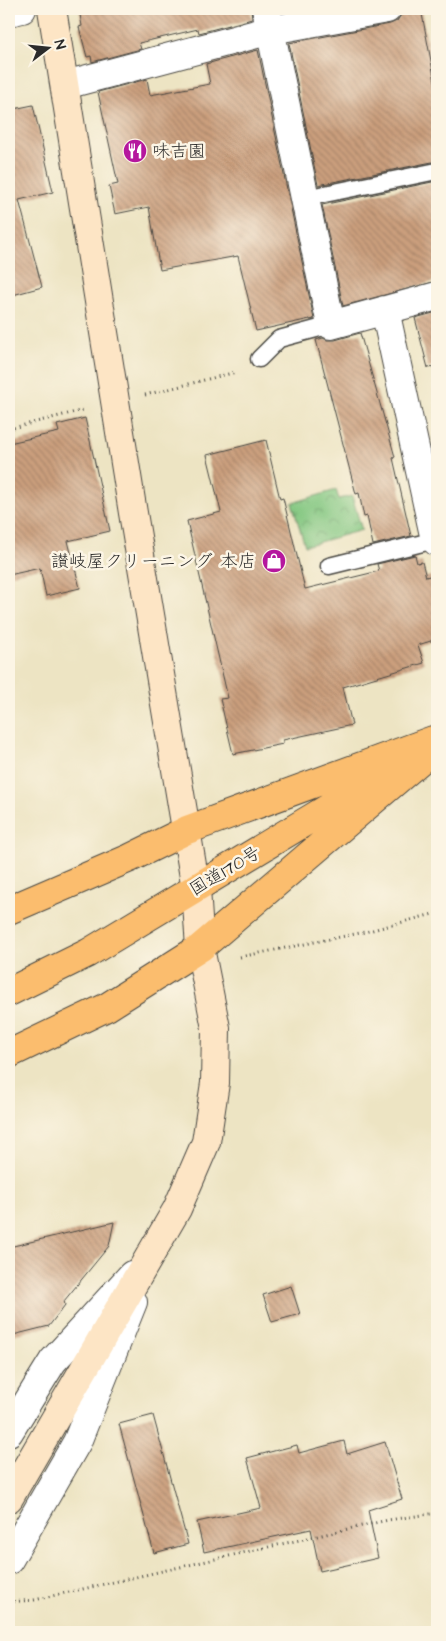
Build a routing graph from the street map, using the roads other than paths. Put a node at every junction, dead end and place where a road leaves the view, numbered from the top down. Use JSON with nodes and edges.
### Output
{"nodes":[{"id":1,"x":22,"y":9,"type":"edge"},
{"id":2,"x":52,"y":9,"type":"edge"},
{"id":3,"x":387,"y":9,"type":"edge"},
{"id":4,"x":9,"y":12,"type":"edge"},
{"id":5,"x":268,"y":20,"type":"edge"},
{"id":6,"x":65,"y":85,"type":"junction"},
{"id":7,"x":437,"y":171,"type":"edge"},
{"id":8,"x":305,"y":198,"type":"junction"},
{"id":9,"x":437,"y":296,"type":"edge"},
{"id":10,"x":385,"y":310,"type":"junction"},
{"id":11,"x":331,"y":325,"type":"junction"},
{"id":12,"x":259,"y":359,"type":"road end"},
{"id":13,"x":436,"y":541,"type":"edge"},
{"id":14,"x":329,"y":566,"type":"dead end"},
{"id":15,"x":437,"y":742,"type":"edge"},
{"id":16,"x":187,"y":830,"type":"junction"},
{"id":17,"x":196,"y":890,"type":"junction"},
{"id":18,"x":9,"y":910,"type":"edge"},
{"id":19,"x":202,"y":956,"type":"junction"},
{"id":20,"x":9,"y":992,"type":"edge"},
{"id":21,"x":9,"y":1054,"type":"edge"},
{"id":22,"x":153,"y":1252,"type":"junction"},
{"id":23,"x":9,"y":1432,"type":"edge"},
{"id":24,"x":9,"y":1498,"type":"edge"},
{"id":25,"x":9,"y":1560,"type":"edge"}],
"edges":[{"from":1,"to":4,"type":"street"},
{"from":2,"to":6,"type":"street"},
{"from":3,"to":5,"type":"street"},
{"from":5,"to":6,"type":"street"},
{"from":5,"to":8,"type":"street"},
{"from":6,"to":16,"type":"street"},
{"from":7,"to":8,"type":"lane"},
{"from":8,"to":11,"type":"street"},
{"from":9,"to":10,"type":"street"},
{"from":10,"to":11,"type":"street"},
{"from":10,"to":13,"type":"street"},
{"from":11,"to":12,"type":"lane"},
{"from":13,"to":14,"type":"lane"},
{"from":15,"to":16,"type":"highway"},
{"from":15,"to":17,"type":"highway","name":"国道170号"},
{"from":15,"to":19,"type":"highway"},
{"from":16,"to":17,"type":"street"},
{"from":16,"to":18,"type":"highway"},
{"from":17,"to":19,"type":"street"},
{"from":17,"to":20,"type":"highway","name":"国道170号"},
{"from":19,"to":21,"type":"highway"},
{"from":19,"to":22,"type":"street"},
{"from":22,"to":23,"type":"street"},
{"from":22,"to":24,"type":"street"},
{"from":22,"to":25,"type":"street"}]}
